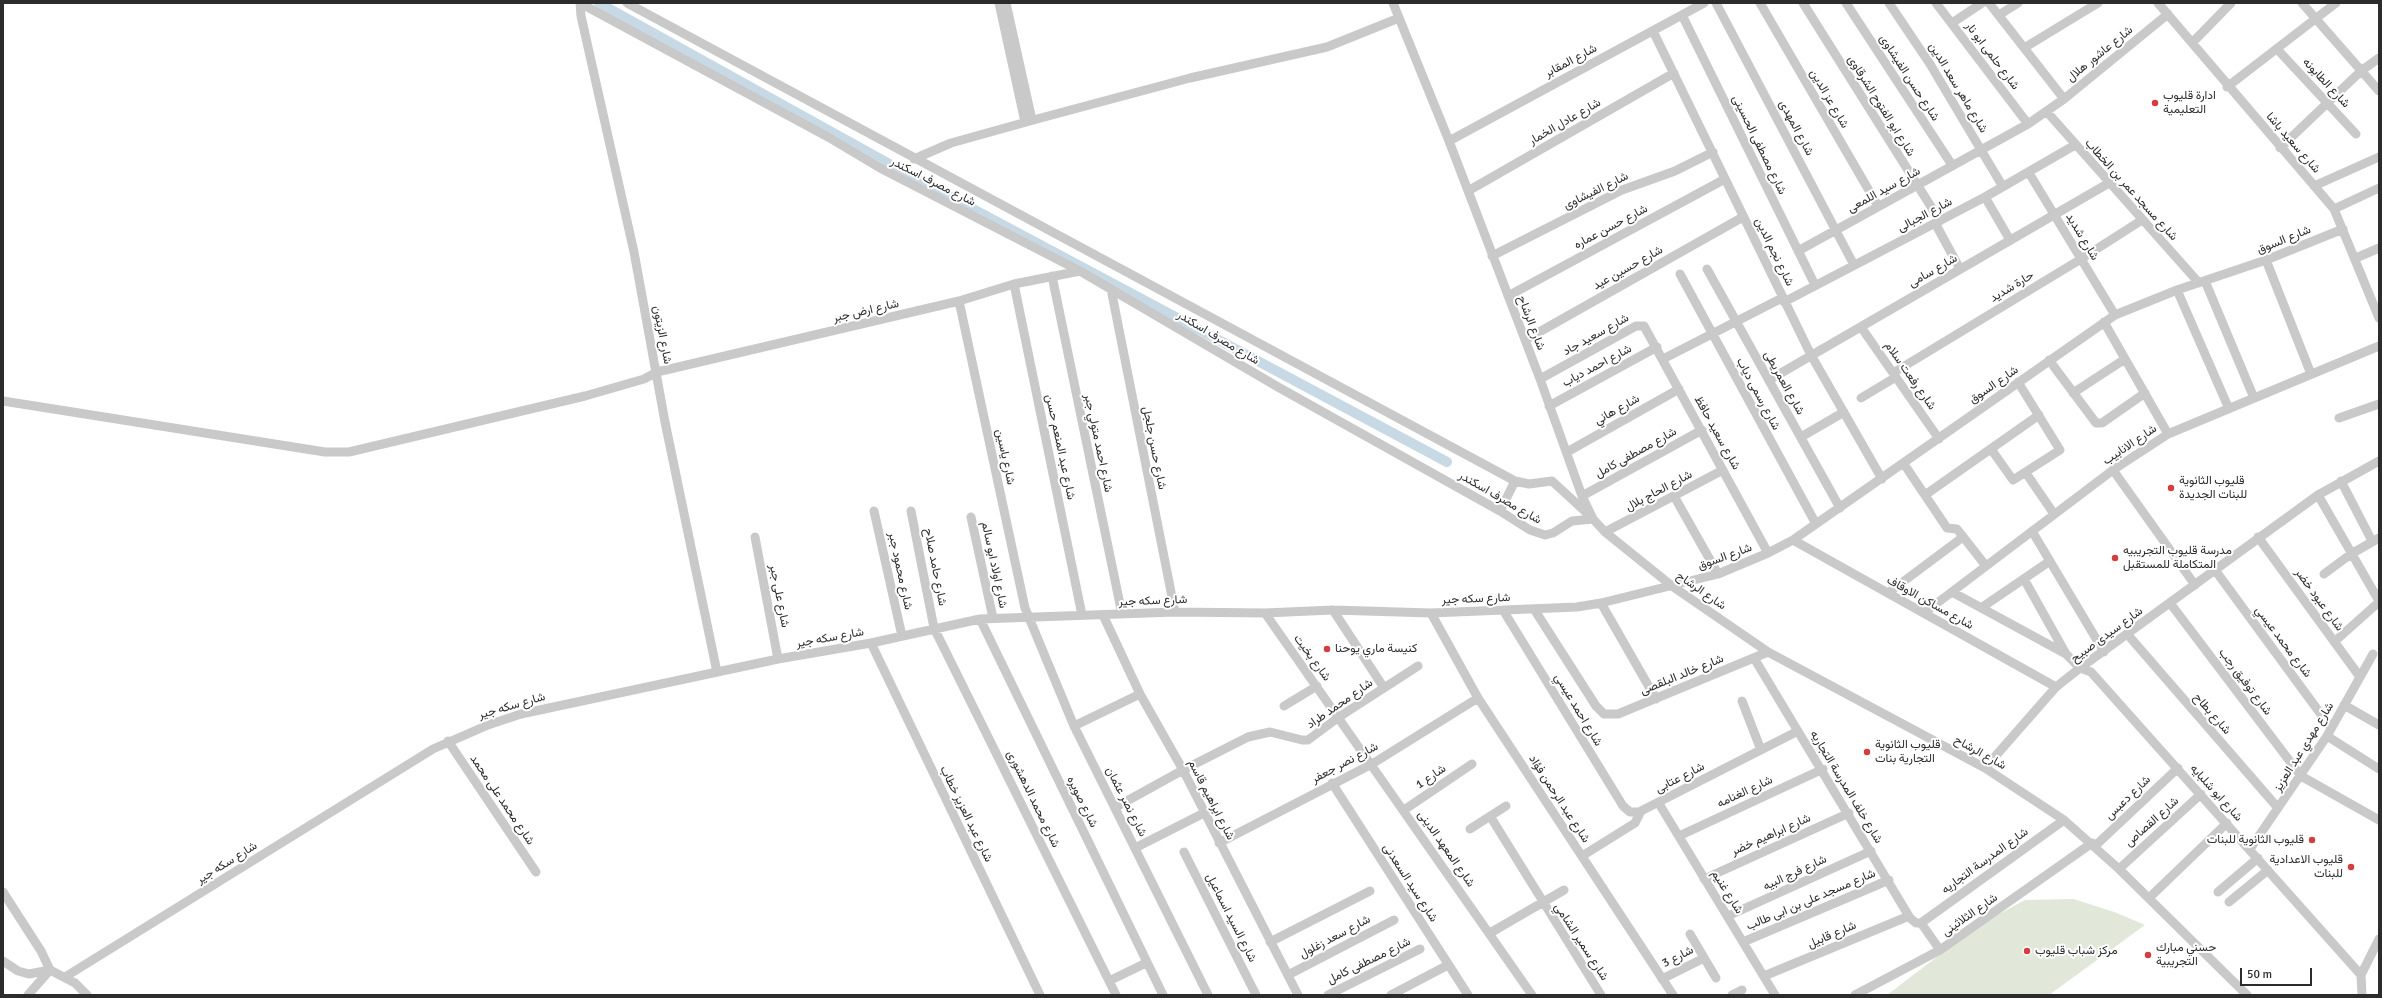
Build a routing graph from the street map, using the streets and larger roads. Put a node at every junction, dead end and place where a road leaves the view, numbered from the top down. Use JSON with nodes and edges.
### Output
{"nodes":[{"id":1,"x":580,"y":3,"type":"edge"},
{"id":2,"x":627,"y":3,"type":"edge"},
{"id":3,"x":999,"y":3,"type":"edge"},
{"id":4,"x":1006,"y":3,"type":"edge"},
{"id":5,"x":1393,"y":3,"type":"edge"},
{"id":6,"x":1704,"y":3,"type":"edge"},
{"id":7,"x":1716,"y":3,"type":"edge"},
{"id":8,"x":1760,"y":3,"type":"edge"},
{"id":9,"x":1803,"y":3,"type":"edge"},
{"id":10,"x":1846,"y":3,"type":"edge"},
{"id":11,"x":1889,"y":3,"type":"edge"},
{"id":12,"x":1936,"y":3,"type":"edge"},
{"id":13,"x":1982,"y":3,"type":"edge"},
{"id":14,"x":1989,"y":3,"type":"edge"},
{"id":15,"x":2018,"y":3,"type":"edge"},
{"id":16,"x":2098,"y":3,"type":"edge"},
{"id":17,"x":2158,"y":3,"type":"edge"},
{"id":18,"x":2231,"y":3,"type":"edge"},
{"id":19,"x":2302,"y":3,"type":"edge"},
{"id":20,"x":2336,"y":3,"type":"edge"},
{"id":21,"x":2168,"y":14,"type":"junction"},
{"id":22,"x":1682,"y":15,"type":"junction"},
{"id":23,"x":1999,"y":15,"type":"junction"},
{"id":24,"x":1399,"y":18,"type":"junction"},
{"id":25,"x":2315,"y":18,"type":"junction"},
{"id":26,"x":1952,"y":23,"type":"junction"},
{"id":27,"x":1653,"y":31,"type":"junction"},
{"id":28,"x":2192,"y":43,"type":"junction"},
{"id":29,"x":2024,"y":48,"type":"junction"},
{"id":30,"x":2277,"y":49,"type":"junction"},
{"id":31,"x":2379,"y":58,"type":"edge"},
{"id":32,"x":2361,"y":71,"type":"junction"},
{"id":33,"x":1674,"y":73,"type":"junction"},
{"id":34,"x":2227,"y":87,"type":"junction"},
{"id":35,"x":2379,"y":91,"type":"edge"},
{"id":36,"x":2064,"y":99,"type":"junction"},
{"id":37,"x":2328,"y":103,"type":"junction"},
{"id":38,"x":2047,"y":112,"type":"junction"},
{"id":39,"x":1028,"y":121,"type":"junction"},
{"id":40,"x":2028,"y":124,"type":"junction"},
{"id":41,"x":2356,"y":134,"type":"dead end"},
{"id":42,"x":1449,"y":141,"type":"junction"},
{"id":43,"x":2076,"y":145,"type":"junction"},
{"id":44,"x":2280,"y":148,"type":"junction"},
{"id":45,"x":1981,"y":149,"type":"junction"},
{"id":46,"x":1713,"y":152,"type":"junction"},
{"id":47,"x":2379,"y":157,"type":"edge"},
{"id":48,"x":914,"y":159,"type":"junction"},
{"id":49,"x":1952,"y":165,"type":"junction"},
{"id":50,"x":2029,"y":173,"type":"junction"},
{"id":51,"x":1725,"y":180,"type":"junction"},
{"id":52,"x":2109,"y":183,"type":"junction"},
{"id":53,"x":1917,"y":185,"type":"junction"},
{"id":54,"x":2314,"y":186,"type":"junction"},
{"id":55,"x":2003,"y":187,"type":"junction"},
{"id":56,"x":2379,"y":188,"type":"edge"},
{"id":57,"x":1468,"y":191,"type":"junction"},
{"id":58,"x":1985,"y":197,"type":"junction"},
{"id":59,"x":1878,"y":206,"type":"junction"},
{"id":60,"x":2334,"y":209,"type":"junction"},
{"id":61,"x":2054,"y":215,"type":"junction"},
{"id":62,"x":1744,"y":217,"type":"junction"},
{"id":63,"x":2142,"y":220,"type":"junction"},
{"id":64,"x":1938,"y":222,"type":"junction"},
{"id":65,"x":1837,"y":229,"type":"junction"},
{"id":66,"x":2343,"y":229,"type":"junction"},
{"id":67,"x":2010,"y":240,"type":"junction"},
{"id":68,"x":2379,"y":248,"type":"edge"},
{"id":69,"x":1798,"y":251,"type":"junction"},
{"id":70,"x":1492,"y":256,"type":"junction"},
{"id":71,"x":2356,"y":258,"type":"junction"},
{"id":72,"x":2081,"y":260,"type":"junction"},
{"id":73,"x":2266,"y":260,"type":"junction"},
{"id":74,"x":1854,"y":265,"type":"junction"},
{"id":75,"x":1707,"y":269,"type":"dead end"},
{"id":76,"x":1960,"y":269,"type":"junction"},
{"id":77,"x":1080,"y":271,"type":"junction"},
{"id":78,"x":1680,"y":274,"type":"dead end"},
{"id":79,"x":1052,"y":276,"type":"junction"},
{"id":80,"x":2202,"y":282,"type":"junction"},
{"id":81,"x":1014,"y":284,"type":"junction"},
{"id":82,"x":1815,"y":285,"type":"junction"},
{"id":83,"x":1111,"y":289,"type":"junction"},
{"id":84,"x":2177,"y":290,"type":"junction"},
{"id":85,"x":1508,"y":296,"type":"junction"},
{"id":86,"x":2375,"y":296,"type":"edge"},
{"id":87,"x":1783,"y":300,"type":"junction"},
{"id":88,"x":959,"y":301,"type":"junction"},
{"id":89,"x":2115,"y":315,"type":"junction"},
{"id":90,"x":2379,"y":318,"type":"edge"},
{"id":91,"x":1736,"y":321,"type":"junction"},
{"id":92,"x":2104,"y":322,"type":"junction"},
{"id":93,"x":1642,"y":325,"type":"joint"},
{"id":94,"x":1861,"y":327,"type":"junction"},
{"id":95,"x":1712,"y":334,"type":"junction"},
{"id":96,"x":1525,"y":340,"type":"junction"},
{"id":97,"x":2379,"y":346,"type":"edge"},
{"id":98,"x":1657,"y":348,"type":"junction"},
{"id":99,"x":1811,"y":355,"type":"junction"},
{"id":100,"x":2125,"y":359,"type":"junction"},
{"id":101,"x":1663,"y":360,"type":"junction"},
{"id":102,"x":2049,"y":360,"type":"junction"},
{"id":103,"x":657,"y":372,"type":"junction"},
{"id":104,"x":2311,"y":374,"type":"junction"},
{"id":105,"x":1894,"y":375,"type":"junction"},
{"id":106,"x":1540,"y":379,"type":"junction"},
{"id":107,"x":1769,"y":380,"type":"junction"},
{"id":108,"x":2018,"y":382,"type":"junction"},
{"id":109,"x":1679,"y":389,"type":"junction"},
{"id":110,"x":2073,"y":393,"type":"junction"},
{"id":111,"x":2145,"y":393,"type":"junction"},
{"id":112,"x":1861,"y":398,"type":"dead end"},
{"id":113,"x":2254,"y":398,"type":"junction"},
{"id":114,"x":3,"y":401,"type":"edge"},
{"id":115,"x":2379,"y":404,"type":"edge"},
{"id":116,"x":1548,"y":406,"type":"junction"},
{"id":117,"x":2229,"y":409,"type":"junction"},
{"id":118,"x":1844,"y":412,"type":"junction"},
{"id":119,"x":2039,"y":415,"type":"junction"},
{"id":120,"x":2339,"y":418,"type":"dead end"},
{"id":121,"x":1702,"y":430,"type":"junction"},
{"id":122,"x":2168,"y":434,"type":"junction"},
{"id":123,"x":1801,"y":437,"type":"junction"},
{"id":124,"x":1939,"y":439,"type":"junction"},
{"id":125,"x":1991,"y":449,"type":"junction"},
{"id":126,"x":1567,"y":452,"type":"junction"},
{"id":127,"x":2379,"y":461,"type":"edge"},
{"id":128,"x":1904,"y":464,"type":"junction"},
{"id":129,"x":1723,"y":470,"type":"junction"},
{"id":130,"x":2113,"y":470,"type":"junction"},
{"id":131,"x":2026,"y":473,"type":"junction"},
{"id":132,"x":1882,"y":479,"type":"junction"},
{"id":133,"x":1515,"y":481,"type":"junction"},
{"id":134,"x":2341,"y":481,"type":"junction"},
{"id":135,"x":1925,"y":495,"type":"junction"},
{"id":136,"x":2318,"y":495,"type":"junction"},
{"id":137,"x":1582,"y":496,"type":"junction"},
{"id":138,"x":1674,"y":496,"type":"junction"},
{"id":139,"x":1840,"y":508,"type":"junction"},
{"id":140,"x":874,"y":511,"type":"dead end"},
{"id":141,"x":911,"y":511,"type":"dead end"},
{"id":142,"x":1500,"y":511,"type":"junction"},
{"id":143,"x":2054,"y":514,"type":"junction"},
{"id":144,"x":971,"y":517,"type":"dead end"},
{"id":145,"x":1593,"y":519,"type":"junction"},
{"id":146,"x":1816,"y":524,"type":"junction"},
{"id":147,"x":2032,"y":531,"type":"junction"},
{"id":148,"x":1605,"y":532,"type":"junction"},
{"id":149,"x":756,"y":537,"type":"dead end"},
{"id":150,"x":1963,"y":537,"type":"junction"},
{"id":151,"x":2258,"y":537,"type":"junction"},
{"id":152,"x":1793,"y":540,"type":"junction"},
{"id":153,"x":2376,"y":540,"type":"edge"},
{"id":154,"x":1768,"y":553,"type":"junction"},
{"id":155,"x":2351,"y":554,"type":"junction"},
{"id":156,"x":2050,"y":561,"type":"junction"},
{"id":157,"x":1986,"y":566,"type":"junction"},
{"id":158,"x":2215,"y":570,"type":"junction"},
{"id":159,"x":1718,"y":574,"type":"junction"},
{"id":160,"x":2324,"y":574,"type":"dead end"},
{"id":161,"x":2024,"y":579,"type":"junction"},
{"id":162,"x":2195,"y":585,"type":"junction"},
{"id":163,"x":1672,"y":586,"type":"junction"},
{"id":164,"x":1952,"y":592,"type":"junction"},
{"id":165,"x":1888,"y":593,"type":"junction"},
{"id":166,"x":2379,"y":602,"type":"edge"},
{"id":167,"x":1601,"y":603,"type":"junction"},
{"id":168,"x":2170,"y":603,"type":"junction"},
{"id":169,"x":1981,"y":608,"type":"junction"},
{"id":170,"x":1534,"y":609,"type":"junction"},
{"id":171,"x":1333,"y":610,"type":"junction"},
{"id":172,"x":1503,"y":610,"type":"junction"},
{"id":173,"x":1175,"y":612,"type":"junction"},
{"id":174,"x":1265,"y":613,"type":"junction"},
{"id":175,"x":1431,"y":613,"type":"junction"},
{"id":176,"x":1924,"y":613,"type":"junction"},
{"id":177,"x":1122,"y":614,"type":"junction"},
{"id":178,"x":1082,"y":615,"type":"junction"},
{"id":179,"x":1103,"y":615,"type":"junction"},
{"id":180,"x":1030,"y":617,"type":"junction"},
{"id":181,"x":993,"y":618,"type":"junction"},
{"id":182,"x":980,"y":619,"type":"junction"},
{"id":183,"x":934,"y":628,"type":"junction"},
{"id":184,"x":2128,"y":635,"type":"junction"},
{"id":185,"x":902,"y":636,"type":"junction"},
{"id":186,"x":2334,"y":642,"type":"junction"},
{"id":187,"x":871,"y":643,"type":"junction"},
{"id":188,"x":1768,"y":652,"type":"junction"},
{"id":189,"x":2104,"y":652,"type":"junction"},
{"id":190,"x":2066,"y":654,"type":"junction"},
{"id":191,"x":2373,"y":654,"type":"dead end"},
{"id":192,"x":1754,"y":658,"type":"junction"},
{"id":193,"x":778,"y":659,"type":"junction"},
{"id":194,"x":1418,"y":666,"type":"dead end"},
{"id":195,"x":2080,"y":668,"type":"junction"},
{"id":196,"x":717,"y":672,"type":"junction"},
{"id":197,"x":2360,"y":677,"type":"junction"},
{"id":198,"x":1317,"y":686,"type":"junction"},
{"id":199,"x":2056,"y":687,"type":"junction"},
{"id":200,"x":1384,"y":688,"type":"junction"},
{"id":201,"x":1140,"y":694,"type":"junction"},
{"id":202,"x":1478,"y":698,"type":"junction"},
{"id":203,"x":1656,"y":699,"type":"junction"},
{"id":204,"x":1742,"y":701,"type":"dead end"},
{"id":205,"x":2344,"y":705,"type":"junction"},
{"id":206,"x":1284,"y":706,"type":"dead end"},
{"id":207,"x":1339,"y":717,"type":"junction"},
{"id":208,"x":2379,"y":724,"type":"edge"},
{"id":209,"x":1074,"y":726,"type":"junction"},
{"id":210,"x":2331,"y":728,"type":"junction"},
{"id":211,"x":1798,"y":731,"type":"junction"},
{"id":212,"x":2326,"y":736,"type":"junction"},
{"id":213,"x":448,"y":741,"type":"junction"},
{"id":214,"x":1761,"y":750,"type":"junction"},
{"id":215,"x":1372,"y":764,"type":"junction"},
{"id":216,"x":1472,"y":764,"type":"dead end"},
{"id":217,"x":1985,"y":768,"type":"junction"},
{"id":218,"x":2178,"y":768,"type":"junction"},
{"id":219,"x":1822,"y":769,"type":"junction"},
{"id":220,"x":2379,"y":769,"type":"edge"},
{"id":221,"x":1183,"y":770,"type":"junction"},
{"id":222,"x":2301,"y":776,"type":"junction"},
{"id":223,"x":1332,"y":783,"type":"junction"},
{"id":224,"x":2201,"y":794,"type":"junction"},
{"id":225,"x":1658,"y":802,"type":"junction"},
{"id":226,"x":1506,"y":806,"type":"dead end"},
{"id":227,"x":1116,"y":807,"type":"junction"},
{"id":228,"x":2278,"y":808,"type":"junction"},
{"id":229,"x":1404,"y":810,"type":"junction"},
{"id":230,"x":1640,"y":812,"type":"junction"},
{"id":231,"x":1204,"y":813,"type":"junction"},
{"id":232,"x":1849,"y":813,"type":"junction"},
{"id":233,"x":1490,"y":816,"type":"junction"},
{"id":234,"x":2064,"y":820,"type":"junction"},
{"id":235,"x":2379,"y":820,"type":"edge"},
{"id":236,"x":2227,"y":823,"type":"junction"},
{"id":237,"x":1470,"y":829,"type":"dead end"},
{"id":238,"x":1679,"y":836,"type":"junction"},
{"id":239,"x":1219,"y":842,"type":"junction"},
{"id":240,"x":2093,"y":845,"type":"junction"},
{"id":241,"x":1136,"y":848,"type":"junction"},
{"id":242,"x":2250,"y":849,"type":"junction"},
{"id":243,"x":1871,"y":851,"type":"junction"},
{"id":244,"x":1184,"y":852,"type":"dead end"},
{"id":245,"x":1582,"y":856,"type":"junction"},
{"id":246,"x":2258,"y":858,"type":"junction"},
{"id":247,"x":2119,"y":869,"type":"junction"},
{"id":248,"x":2268,"y":870,"type":"junction"},
{"id":249,"x":536,"y":872,"type":"dead end"},
{"id":250,"x":1704,"y":879,"type":"junction"},
{"id":251,"x":1888,"y":880,"type":"junction"},
{"id":252,"x":1564,"y":890,"type":"dead end"},
{"id":253,"x":1370,"y":891,"type":"dead end"},
{"id":254,"x":3,"y":892,"type":"edge"},
{"id":255,"x":2218,"y":892,"type":"dead end"},
{"id":256,"x":2149,"y":898,"type":"junction"},
{"id":257,"x":1542,"y":902,"type":"junction"},
{"id":258,"x":2229,"y":902,"type":"dead end"},
{"id":259,"x":1728,"y":916,"type":"junction"},
{"id":260,"x":1909,"y":916,"type":"junction"},
{"id":261,"x":1394,"y":920,"type":"dead end"},
{"id":262,"x":1921,"y":923,"type":"junction"},
{"id":263,"x":1490,"y":933,"type":"junction"},
{"id":264,"x":1690,"y":934,"type":"dead end"},
{"id":265,"x":2379,"y":939,"type":"edge"},
{"id":266,"x":1270,"y":942,"type":"junction"},
{"id":267,"x":1743,"y":942,"type":"junction"},
{"id":268,"x":1420,"y":949,"type":"dead end"},
{"id":269,"x":1940,"y":950,"type":"junction"},
{"id":270,"x":1704,"y":958,"type":"junction"},
{"id":271,"x":3,"y":960,"type":"edge"},
{"id":272,"x":1146,"y":963,"type":"junction"},
{"id":273,"x":1448,"y":965,"type":"junction"},
{"id":274,"x":50,"y":970,"type":"junction"},
{"id":275,"x":1288,"y":975,"type":"junction"},
{"id":276,"x":2361,"y":975,"type":"junction"},
{"id":277,"x":1764,"y":976,"type":"junction"},
{"id":278,"x":65,"y":977,"type":"junction"},
{"id":279,"x":1716,"y":978,"type":"dead end"},
{"id":280,"x":1662,"y":979,"type":"junction"},
{"id":281,"x":1109,"y":981,"type":"junction"},
{"id":282,"x":1742,"y":990,"type":"dead end"},
{"id":283,"x":1038,"y":994,"type":"edge"},
{"id":284,"x":28,"y":995,"type":"edge"},
{"id":285,"x":87,"y":995,"type":"edge"},
{"id":286,"x":1116,"y":995,"type":"edge"},
{"id":287,"x":1163,"y":995,"type":"edge"},
{"id":288,"x":1208,"y":995,"type":"edge"},
{"id":289,"x":1256,"y":995,"type":"edge"},
{"id":290,"x":1298,"y":995,"type":"edge"},
{"id":291,"x":1328,"y":995,"type":"edge"},
{"id":292,"x":1391,"y":995,"type":"edge"},
{"id":293,"x":1468,"y":995,"type":"edge"},
{"id":294,"x":1532,"y":995,"type":"edge"},
{"id":295,"x":1601,"y":995,"type":"edge"},
{"id":296,"x":1673,"y":995,"type":"edge"},
{"id":297,"x":1732,"y":995,"type":"edge"},
{"id":298,"x":1775,"y":995,"type":"edge"},
{"id":299,"x":1855,"y":995,"type":"edge"},
{"id":300,"x":2247,"y":995,"type":"edge"},
{"id":301,"x":2362,"y":995,"type":"edge"}],
"edges":[{"from":1,"to":77,"type":"street","name":"شارع مصرف اسكندر"},
{"from":1,"to":103,"type":"street","name":"شارع الزيتون"},
{"from":2,"to":48,"type":"street","name":"شارع مصرف اسكندر"},
{"from":3,"to":39,"type":"street"},
{"from":4,"to":39,"type":"street"},
{"from":5,"to":24,"type":"street","name":"شارع الرشاح"},
{"from":6,"to":22,"type":"street","name":"شارع المقابر"},
{"from":7,"to":65,"type":"street","name":"شارع المهدى"},
{"from":8,"to":59,"type":"street","name":"شارع عز الدين"},
{"from":9,"to":53,"type":"street","name":"شارع ابو الفتوح الشرقاوى"},
{"from":10,"to":49,"type":"street","name":"شارع حسن الفيشاوى"},
{"from":11,"to":45,"type":"street","name":"شارع ماهر سعد الدين"},
{"from":12,"to":26,"type":"street","name":"شارع حلمى ابو نار"},
{"from":13,"to":26,"type":"street"},
{"from":14,"to":23,"type":"street"},
{"from":15,"to":23,"type":"street"},
{"from":16,"to":29,"type":"street"},
{"from":17,"to":21,"type":"street","name":"شارع سعيد باشا"},
{"from":18,"to":28,"type":"street"},
{"from":19,"to":25,"type":"street"},
{"from":20,"to":25,"type":"street"},
{"from":21,"to":28,"type":"street","name":"شارع سعيد باشا"},
{"from":21,"to":36,"type":"street","name":"شارع عاشور هلال"},
{"from":22,"to":27,"type":"street","name":"شارع المقابر"},
{"from":22,"to":69,"type":"street","name":"شارع مصطفى الحسينى"},
{"from":23,"to":29,"type":"street"},
{"from":24,"to":39,"type":"street"},
{"from":24,"to":42,"type":"street","name":"شارع الرشاح"},
{"from":25,"to":30,"type":"street"},
{"from":25,"to":32,"type":"street"},
{"from":26,"to":40,"type":"street","name":"شارع حلمى ابو نار"},
{"from":27,"to":33,"type":"street","name":"شارع نجم الدين"},
{"from":27,"to":42,"type":"street","name":"شارع المقابر"},
{"from":28,"to":34,"type":"street","name":"شارع سعيد باشا"},
{"from":29,"to":36,"type":"street"},
{"from":30,"to":34,"type":"street"},
{"from":30,"to":37,"type":"street","name":"شارع الطابونه"},
{"from":31,"to":32,"type":"street"},
{"from":32,"to":35,"type":"street"},
{"from":32,"to":37,"type":"street"},
{"from":33,"to":46,"type":"street","name":"شارع نجم الدين"},
{"from":33,"to":57,"type":"street","name":"شارع عادل الخمار"},
{"from":34,"to":44,"type":"street","name":"شارع سعيد باشا"},
{"from":36,"to":38,"type":"street","name":"شارع عاشور هلال"},
{"from":37,"to":41,"type":"street","name":"شارع الطابونه"},
{"from":37,"to":44,"type":"street"},
{"from":38,"to":40,"type":"street","name":"شارع عاشور هلال"},
{"from":38,"to":43,"type":"street","name":"شارع مسجد عمر بن الخطاب"},
{"from":39,"to":48,"type":"street"},
{"from":40,"to":45,"type":"street","name":"شارع سيد اللمعى"},
{"from":42,"to":57,"type":"street","name":"شارع الرشاح"},
{"from":43,"to":50,"type":"street","name":"شارع الجبالى"},
{"from":43,"to":52,"type":"street","name":"شارع مسجد عمر بن الخطاب"},
{"from":44,"to":54,"type":"street","name":"شارع سعيد باشا"},
{"from":45,"to":49,"type":"street","name":"شارع سيد اللمعى"},
{"from":45,"to":55,"type":"street","name":"شارع ماهر سعد الدين"},
{"from":46,"to":51,"type":"street","name":"شارع نجم الدين"},
{"from":46,"to":70,"type":"street","name":"شارع الفيشاوى"},
{"from":47,"to":54,"type":"street"},
{"from":48,"to":133,"type":"street","name":"شارع مصرف اسكندر"},
{"from":49,"to":53,"type":"street","name":"شارع سيد اللمعى"},
{"from":50,"to":55,"type":"street","name":"شارع الجبالى"},
{"from":50,"to":61,"type":"street","name":"شارع شديد"},
{"from":51,"to":62,"type":"street","name":"شارع نجم الدين"},
{"from":51,"to":85,"type":"street","name":"شارع حسن عماره"},
{"from":52,"to":61,"type":"street","name":"شارع سامى"},
{"from":52,"to":63,"type":"street","name":"شارع مسجد عمر بن الخطاب"},
{"from":53,"to":59,"type":"street","name":"شارع سيد اللمعى"},
{"from":53,"to":64,"type":"street","name":"شارع ابو الفتوح الشرقاوى"},
{"from":54,"to":60,"type":"street","name":"شارع سعيد باشا"},
{"from":55,"to":58,"type":"street","name":"شارع الجبالى"},
{"from":56,"to":60,"type":"street"},
{"from":57,"to":70,"type":"street","name":"شارع الرشاح"},
{"from":58,"to":64,"type":"street","name":"شارع الجبالى"},
{"from":58,"to":67,"type":"street"},
{"from":59,"to":65,"type":"street","name":"شارع سيد اللمعى"},
{"from":60,"to":66,"type":"street","name":"شارع سعيد باشا"},
{"from":61,"to":67,"type":"street","name":"شارع سامى"},
{"from":61,"to":72,"type":"street","name":"شارع شديد"},
{"from":62,"to":87,"type":"street","name":"شارع نجم الدين"},
{"from":62,"to":96,"type":"street","name":"شارع حسين عيد"},
{"from":63,"to":72,"type":"street","name":"حارة شديد"},
{"from":63,"to":80,"type":"street","name":"شارع مسجد عمر بن الخطاب"},
{"from":64,"to":74,"type":"street","name":"شارع الجبالى"},
{"from":64,"to":76,"type":"street","name":"شارع ابو الفتوح الشرقاوى"},
{"from":65,"to":69,"type":"street","name":"شارع سيد اللمعى"},
{"from":65,"to":74,"type":"street","name":"شارع المهدى"},
{"from":66,"to":71,"type":"street","name":"شارع سعيد باشا"},
{"from":66,"to":73,"type":"street","name":"شارع السوق"},
{"from":67,"to":76,"type":"street","name":"شارع سامى"},
{"from":68,"to":71,"type":"street"},
{"from":69,"to":82,"type":"street","name":"شارع مصطفى الحسينى"},
{"from":70,"to":85,"type":"street","name":"شارع الرشاح"},
{"from":71,"to":86,"type":"street","name":"شارع سعيد باشا"},
{"from":72,"to":89,"type":"street","name":"شارع شديد"},
{"from":72,"to":105,"type":"street","name":"حارة شديد"},
{"from":73,"to":80,"type":"street","name":"شارع السوق"},
{"from":73,"to":104,"type":"street"},
{"from":74,"to":82,"type":"street","name":"شارع الجبالى"},
{"from":75,"to":91,"type":"street","name":"شارع العمريطى"},
{"from":76,"to":94,"type":"street","name":"شارع سامى"},
{"from":77,"to":79,"type":"street","name":"شارع ارض جبر"},
{"from":77,"to":83,"type":"street","name":"شارع مصرف اسكندر"},
{"from":78,"to":95,"type":"street","name":"شارع رسمى دياب"},
{"from":79,"to":81,"type":"street","name":"شارع ارض جبر"},
{"from":79,"to":177,"type":"street","name":"شارع احمد متولي جبر"},
{"from":80,"to":84,"type":"street","name":"شارع السوق"},
{"from":80,"to":113,"type":"street","name":"شارع مسجد عمر بن الخطاب"},
{"from":81,"to":88,"type":"street","name":"شارع ارض جبر"},
{"from":81,"to":178,"type":"street","name":"شارع عبد المنعم حسن"},
{"from":82,"to":87,"type":"street","name":"شارع الجبالى"},
{"from":83,"to":142,"type":"street","name":"شارع مصرف اسكندر"},
{"from":83,"to":173,"type":"street","name":"شارع حسن جلجل"},
{"from":84,"to":89,"type":"street","name":"شارع السوق"},
{"from":84,"to":117,"type":"street"},
{"from":85,"to":96,"type":"street","name":"شارع الرشاح"},
{"from":86,"to":90,"type":"street","name":"شارع سعيد باشا"},
{"from":87,"to":91,"type":"street","name":"شارع الجبالى"},
{"from":87,"to":99,"type":"street","name":"شارع نجم الدين"},
{"from":88,"to":103,"type":"street","name":"شارع ارض جبر"},
{"from":88,"to":180,"type":"street","name":"شارع ياسين"},
{"from":89,"to":92,"type":"street","name":"شارع السوق"},
{"from":91,"to":95,"type":"street","name":"شارع الجبالى"},
{"from":91,"to":107,"type":"street","name":"شارع العمريطى"},
{"from":92,"to":100,"type":"street"},
{"from":92,"to":102,"type":"street","name":"شارع السوق"},
{"from":93,"to":98,"type":"street","name":"شارع سعيد حافظ"},
{"from":93,"to":106,"type":"street","name":"شارع سعيد جاد"},
{"from":94,"to":99,"type":"street","name":"شارع سامى"},
{"from":94,"to":105,"type":"street","name":"شارع رفعت سلام"},
{"from":95,"to":101,"type":"street","name":"شارع الجبالى"},
{"from":95,"to":146,"type":"street","name":"شارع رسمى دياب"},
{"from":96,"to":106,"type":"street","name":"شارع الرشاح"},
{"from":97,"to":104,"type":"street","name":"شارع الانابيب"},
{"from":98,"to":101,"type":"street","name":"شارع سعيد حافظ"},
{"from":98,"to":116,"type":"street","name":"شارع احمد دياب"},
{"from":99,"to":107,"type":"street","name":"شارع سامى"},
{"from":99,"to":118,"type":"street","name":"شارع نجم الدين"},
{"from":100,"to":110,"type":"street"},
{"from":100,"to":111,"type":"street"},
{"from":101,"to":109,"type":"street","name":"شارع سعيد حافظ"},
{"from":102,"to":108,"type":"street","name":"شارع السوق"},
{"from":102,"to":110,"type":"street"},
{"from":103,"to":114,"type":"street","name":"شارع ارض جبر"},
{"from":103,"to":196,"type":"street","name":"شارع الزيتون"},
{"from":104,"to":113,"type":"street","name":"شارع الانابيب"},
{"from":105,"to":112,"type":"street","name":"حارة شديد"},
{"from":105,"to":124,"type":"street","name":"شارع رفعت سلام"},
{"from":106,"to":116,"type":"street","name":"شارع الرشاح"},
{"from":107,"to":123,"type":"street","name":"شارع العمريطى"},
{"from":108,"to":119,"type":"street"},
{"from":108,"to":124,"type":"street","name":"شارع السوق"},
{"from":109,"to":121,"type":"street","name":"شارع سعيد حافظ"},
{"from":109,"to":126,"type":"street","name":"شارع هاني"},
{"from":110,"to":111,"type":"street"},
{"from":111,"to":122,"type":"street"},
{"from":113,"to":117,"type":"street","name":"شارع الانابيب"},
{"from":115,"to":120,"type":"street"},
{"from":116,"to":126,"type":"street","name":"شارع الرشاح"},
{"from":117,"to":122,"type":"street","name":"شارع الانابيب"},
{"from":118,"to":123,"type":"street"},
{"from":118,"to":132,"type":"street","name":"شارع نجم الدين"},
{"from":119,"to":125,"type":"street"},
{"from":119,"to":131,"type":"street"},
{"from":121,"to":129,"type":"street","name":"شارع سعيد حافظ"},
{"from":121,"to":137,"type":"street","name":"شارع مصطفى كامل"},
{"from":122,"to":130,"type":"street","name":"شارع الانابيب"},
{"from":123,"to":139,"type":"street","name":"شارع العمريطى"},
{"from":124,"to":128,"type":"street","name":"شارع السوق"},
{"from":125,"to":131,"type":"street"},
{"from":125,"to":135,"type":"street"},
{"from":126,"to":137,"type":"street","name":"شارع الرشاح"},
{"from":127,"to":134,"type":"street","name":"شارع سيدى صبيح"},
{"from":128,"to":132,"type":"street","name":"شارع السوق"},
{"from":128,"to":135,"type":"street"},
{"from":129,"to":138,"type":"street","name":"شارع الحاج بلال"},
{"from":129,"to":154,"type":"street","name":"شارع سعيد حافظ"},
{"from":130,"to":143,"type":"street","name":"شارع الانابيب"},
{"from":130,"to":162,"type":"street"},
{"from":131,"to":143,"type":"street"},
{"from":132,"to":139,"type":"street","name":"شارع السوق"},
{"from":133,"to":142,"type":"street"},
{"from":133,"to":145,"type":"street","name":"شارع مصرف اسكندر"},
{"from":134,"to":136,"type":"street","name":"شارع سيدى صبيح"},
{"from":134,"to":153,"type":"street"},
{"from":135,"to":150,"type":"street"},
{"from":136,"to":151,"type":"street","name":"شارع سيدى صبيح"},
{"from":136,"to":155,"type":"street"},
{"from":137,"to":145,"type":"street","name":"شارع الرشاح"},
{"from":138,"to":148,"type":"street","name":"شارع الحاج بلال"},
{"from":138,"to":159,"type":"street"},
{"from":139,"to":146,"type":"street","name":"شارع السوق"},
{"from":140,"to":185,"type":"street","name":"شارع محمود جبر"},
{"from":141,"to":183,"type":"street","name":"شارع حامد صلاح"},
{"from":142,"to":145,"type":"street","name":"شارع مصرف اسكندر"},
{"from":143,"to":147,"type":"street","name":"شارع الانابيب"},
{"from":144,"to":181,"type":"street","name":"شارع اولاد ابو سالم"},
{"from":145,"to":148,"type":"street","name":"شارع الرشاح"},
{"from":146,"to":152,"type":"street","name":"شارع السوق"},
{"from":147,"to":156,"type":"street"},
{"from":147,"to":157,"type":"street","name":"شارع الانابيب"},
{"from":148,"to":163,"type":"street","name":"شارع الرشاح"},
{"from":149,"to":193,"type":"street","name":"شارع على جبر"},
{"from":150,"to":157,"type":"street"},
{"from":150,"to":165,"type":"street"},
{"from":151,"to":158,"type":"street","name":"شارع سيدى صبيح"},
{"from":151,"to":186,"type":"street","name":"شارع عبود خضر"},
{"from":152,"to":154,"type":"street","name":"شارع السوق"},
{"from":152,"to":165,"type":"street","name":"شارع مساكن الاوقاف"},
{"from":153,"to":155,"type":"street"},
{"from":154,"to":159,"type":"street","name":"شارع السوق"},
{"from":155,"to":160,"type":"street"},
{"from":155,"to":166,"type":"street"},
{"from":156,"to":161,"type":"street"},
{"from":156,"to":189,"type":"street"},
{"from":157,"to":164,"type":"street","name":"شارع الانابيب"},
{"from":158,"to":162,"type":"street","name":"شارع سيدى صبيح"},
{"from":158,"to":210,"type":"street","name":"شارع محمد عيسي"},
{"from":159,"to":163,"type":"street","name":"شارع السوق"},
{"from":161,"to":169,"type":"street"},
{"from":161,"to":190,"type":"street"},
{"from":162,"to":168,"type":"street","name":"شارع سيدى صبيح"},
{"from":163,"to":167,"type":"street","name":"شارع سكه جير"},
{"from":163,"to":188,"type":"street","name":"شارع الرشاح"},
{"from":164,"to":169,"type":"street"},
{"from":164,"to":176,"type":"street","name":"شارع الانابيب"},
{"from":165,"to":176,"type":"street","name":"شارع مساكن الاوقاف"},
{"from":166,"to":186,"type":"street"},
{"from":167,"to":170,"type":"street","name":"شارع سكه جير"},
{"from":167,"to":203,"type":"street"},
{"from":168,"to":184,"type":"street","name":"شارع سيدى صبيح"},
{"from":168,"to":222,"type":"street","name":"شارع توفيق رجب"},
{"from":169,"to":190,"type":"street"},
{"from":170,"to":172,"type":"street","name":"شارع سكه جير"},
{"from":170,"to":203,"type":"street","name":"شارع خالد البلقصى"},
{"from":171,"to":174,"type":"street","name":"شارع سكه جير"},
{"from":171,"to":175,"type":"street","name":"شارع سكه جير"},
{"from":171,"to":200,"type":"street"},
{"from":172,"to":175,"type":"street","name":"شارع سكه جير"},
{"from":172,"to":230,"type":"street","name":"شارع احمد عيسي"},
{"from":173,"to":174,"type":"street","name":"شارع سكه جير"},
{"from":173,"to":177,"type":"street","name":"شارع سكه جير"},
{"from":174,"to":198,"type":"street","name":"شارع بخيت"},
{"from":175,"to":202,"type":"street","name":"شارع عبد الرحمن فؤاد"},
{"from":176,"to":199,"type":"street","name":"شارع مساكن الاوقاف"},
{"from":177,"to":179,"type":"street","name":"شارع سكه جير"},
{"from":178,"to":179,"type":"street","name":"شارع سكه جير"},
{"from":178,"to":180,"type":"street","name":"شارع سكه جير"},
{"from":179,"to":201,"type":"street","name":"شارع ابراهيم قاسم"},
{"from":180,"to":181,"type":"street","name":"شارع سكه جير"},
{"from":180,"to":209,"type":"street","name":"شارع نصر عثمان"},
{"from":181,"to":182,"type":"street","name":"شارع سكه جير"},
{"from":182,"to":183,"type":"street","name":"شارع سكه جير"},
{"from":182,"to":272,"type":"street","name":"شارع صويره"},
{"from":183,"to":185,"type":"street","name":"شارع سكه جير"},
{"from":183,"to":281,"type":"street","name":"شارع محمد الدهشورى"},
{"from":184,"to":189,"type":"street","name":"شارع سيدى صبيح"},
{"from":184,"to":228,"type":"street","name":"شارع بطاح"},
{"from":185,"to":187,"type":"street","name":"شارع سكه جير"},
{"from":186,"to":197,"type":"street","name":"شارع عبود خضر"},
{"from":187,"to":193,"type":"street","name":"شارع سكه جير"},
{"from":187,"to":283,"type":"street","name":"شارع عبد العزيز خطاب"},
{"from":188,"to":192,"type":"street","name":"شارع خالد البلقصى"},
{"from":188,"to":217,"type":"street","name":"شارع الرشاح"},
{"from":189,"to":195,"type":"street","name":"شارع سيدى صبيح"},
{"from":190,"to":195,"type":"street","name":"شارع ابو شلبايه"},
{"from":191,"to":197,"type":"street","name":"شارع مهدي عبد العزيز"},
{"from":192,"to":203,"type":"street","name":"شارع خالد البلقصى"},
{"from":192,"to":211,"type":"street","name":"شارع خلف المدرسة التجاريه"},
{"from":193,"to":196,"type":"street","name":"شارع سكه جير"},
{"from":194,"to":200,"type":"street","name":"شارع محمد طراد"},
{"from":195,"to":199,"type":"street","name":"شارع سيدى صبيح"},
{"from":195,"to":218,"type":"street","name":"شارع ابو شلبايه"},
{"from":196,"to":213,"type":"street","name":"شارع سكه جير"},
{"from":197,"to":205,"type":"street","name":"شارع مهدي عبد العزيز"},
{"from":198,"to":206,"type":"street"},
{"from":198,"to":207,"type":"street","name":"شارع بخيت"},
{"from":199,"to":217,"type":"street","name":"شارع سيدى صبيح"},
{"from":200,"to":207,"type":"street","name":"شارع محمد طراد"},
{"from":201,"to":209,"type":"street"},
{"from":201,"to":221,"type":"street","name":"شارع ابراهيم قاسم"},
{"from":202,"to":215,"type":"street","name":"شارع نصر جعفر"},
{"from":202,"to":245,"type":"street","name":"شارع عبد الرحمن فؤاد"},
{"from":204,"to":214,"type":"street"},
{"from":205,"to":208,"type":"street"},
{"from":205,"to":210,"type":"street","name":"شارع مهدي عبد العزيز"},
{"from":207,"to":215,"type":"street","name":"شارع المعهد الدينى"},
{"from":207,"to":221,"type":"street","name":"شارع محمد طراد"},
{"from":209,"to":227,"type":"street","name":"شارع نصر عثمان"},
{"from":210,"to":212,"type":"street","name":"شارع مهدي عبد العزيز"},
{"from":211,"to":214,"type":"street","name":"شارع عتابى"},
{"from":211,"to":219,"type":"street","name":"شارع خلف المدرسة التجاريه"},
{"from":212,"to":220,"type":"street"},
{"from":212,"to":222,"type":"street","name":"شارع مهدي عبد العزيز"},
{"from":213,"to":249,"type":"street","name":"شارع محمد على محمد"},
{"from":213,"to":278,"type":"street","name":"شارع سكه جير"},
{"from":214,"to":225,"type":"street","name":"شارع عتابى"},
{"from":215,"to":223,"type":"street","name":"شارع نصر جعفر"},
{"from":215,"to":229,"type":"street","name":"شارع المعهد الدينى"},
{"from":216,"to":229,"type":"street","name":"شارع 1"},
{"from":217,"to":234,"type":"street","name":"شارع الرشاح"},
{"from":218,"to":224,"type":"street","name":"شارع ابو شلبايه"},
{"from":218,"to":240,"type":"street","name":"شارع دعبس"},
{"from":219,"to":232,"type":"street","name":"شارع خلف المدرسة التجاريه"},
{"from":219,"to":238,"type":"street","name":"شارع الغنامه"},
{"from":221,"to":227,"type":"street","name":"شارع محمد طراد"},
{"from":221,"to":231,"type":"street","name":"شارع ابراهيم قاسم"},
{"from":222,"to":228,"type":"street","name":"شارع مهدي عبد العزيز"},
{"from":222,"to":235,"type":"street"},
{"from":223,"to":239,"type":"street","name":"شارع نصر جعفر"},
{"from":223,"to":273,"type":"street","name":"شارع سيد السعدنى"},
{"from":224,"to":236,"type":"street","name":"شارع ابو شلبايه"},
{"from":224,"to":247,"type":"street","name":"شارع القصاص"},
{"from":225,"to":230,"type":"street","name":"شارع عتابى"},
{"from":225,"to":238,"type":"street","name":"شارع غنيم"},
{"from":226,"to":233,"type":"street"},
{"from":227,"to":241,"type":"street","name":"شارع نصر عثمان"},
{"from":228,"to":242,"type":"street","name":"شارع مهدي عبد العزيز"},
{"from":229,"to":263,"type":"street","name":"شارع المعهد الدينى"},
{"from":230,"to":245,"type":"street","name":"شارع عتابى"},
{"from":231,"to":239,"type":"street","name":"شارع ابراهيم قاسم"},
{"from":231,"to":241,"type":"street"},
{"from":232,"to":243,"type":"street","name":"شارع خلف المدرسة التجاريه"},
{"from":232,"to":250,"type":"street","name":"شارع ابراهيم خضر"},
{"from":233,"to":237,"type":"street"},
{"from":233,"to":257,"type":"street","name":"شارع سمير الشامي"},
{"from":234,"to":240,"type":"street","name":"شارع الرشاح"},
{"from":234,"to":262,"type":"street","name":"شارع المدرسة التجاريه"},
{"from":236,"to":242,"type":"street","name":"شارع ابو شلبايه"},
{"from":236,"to":256,"type":"street"},
{"from":238,"to":250,"type":"street","name":"شارع غنيم"},
{"from":239,"to":266,"type":"street","name":"شارع ابراهيم قاسم"},
{"from":240,"to":247,"type":"street","name":"شارع الرشاح"},
{"from":240,"to":269,"type":"street","name":"شارع الثلاثينى"},
{"from":241,"to":288,"type":"street","name":"شارع نصر عثمان"},
{"from":242,"to":246,"type":"street","name":"شارع ابو شلبايه"},
{"from":243,"to":251,"type":"street","name":"شارع خلف المدرسة التجاريه"},
{"from":243,"to":259,"type":"street","name":"شارع فرج البيه"},
{"from":244,"to":289,"type":"street","name":"شارع السيد اسماعيل"},
{"from":245,"to":280,"type":"street","name":"شارع عبد الرحمن فؤاد"},
{"from":246,"to":248,"type":"street","name":"شارع ابو شلبايه"},
{"from":246,"to":255,"type":"street"},
{"from":247,"to":256,"type":"street","name":"شارع الرشاح"},
{"from":248,"to":258,"type":"street"},
{"from":248,"to":276,"type":"street","name":"شارع ابو شلبايه"},
{"from":250,"to":259,"type":"street","name":"شارع غنيم"},
{"from":251,"to":260,"type":"street","name":"شارع خلف المدرسة التجاريه"},
{"from":251,"to":267,"type":"street","name":"شارع مسجد على بن ابى طالب"},
{"from":252,"to":257,"type":"street"},
{"from":253,"to":266,"type":"street"},
{"from":254,"to":274,"type":"street"},
{"from":256,"to":300,"type":"street","name":"شارع الرشاح"},
{"from":257,"to":263,"type":"street"},
{"from":257,"to":295,"type":"street","name":"شارع سمير الشامي"},
{"from":259,"to":267,"type":"street","name":"شارع غنيم"},
{"from":260,"to":262,"type":"street","name":"شارع خلف المدرسة التجاريه"},
{"from":260,"to":277,"type":"street","name":"شارع قابيل"},
{"from":261,"to":275,"type":"street","name":"شارع سعد زغلول"},
{"from":262,"to":269,"type":"street"},
{"from":263,"to":294,"type":"street","name":"شارع المعهد الدينى"},
{"from":264,"to":270,"type":"street","name":"شارع 3"},
{"from":265,"to":276,"type":"street"},
{"from":266,"to":275,"type":"street","name":"شارع ابراهيم قاسم"},
{"from":267,"to":277,"type":"street","name":"شارع غنيم"},
{"from":268,"to":291,"type":"street","name":"شارع مصطفى كامل"},
{"from":269,"to":299,"type":"street","name":"شارع الثلاثينى"},
{"from":270,"to":279,"type":"street","name":"شارع 3"},
{"from":270,"to":280,"type":"street","name":"شارع 3"},
{"from":271,"to":274,"type":"street"},
{"from":272,"to":281,"type":"street"},
{"from":272,"to":287,"type":"street","name":"شارع صويره"},
{"from":273,"to":292,"type":"street"},
{"from":273,"to":293,"type":"street","name":"شارع سيد السعدنى"},
{"from":274,"to":278,"type":"street"},
{"from":274,"to":284,"type":"street"},
{"from":275,"to":290,"type":"street","name":"شارع ابراهيم قاسم"},
{"from":276,"to":301,"type":"street"},
{"from":277,"to":298,"type":"street","name":"شارع غنيم"},
{"from":278,"to":285,"type":"street"},
{"from":280,"to":296,"type":"street","name":"شارع عبد الرحمن فؤاد"},
{"from":281,"to":286,"type":"street","name":"شارع محمد الدهشورى"},
{"from":282,"to":297,"type":"street"}]}
